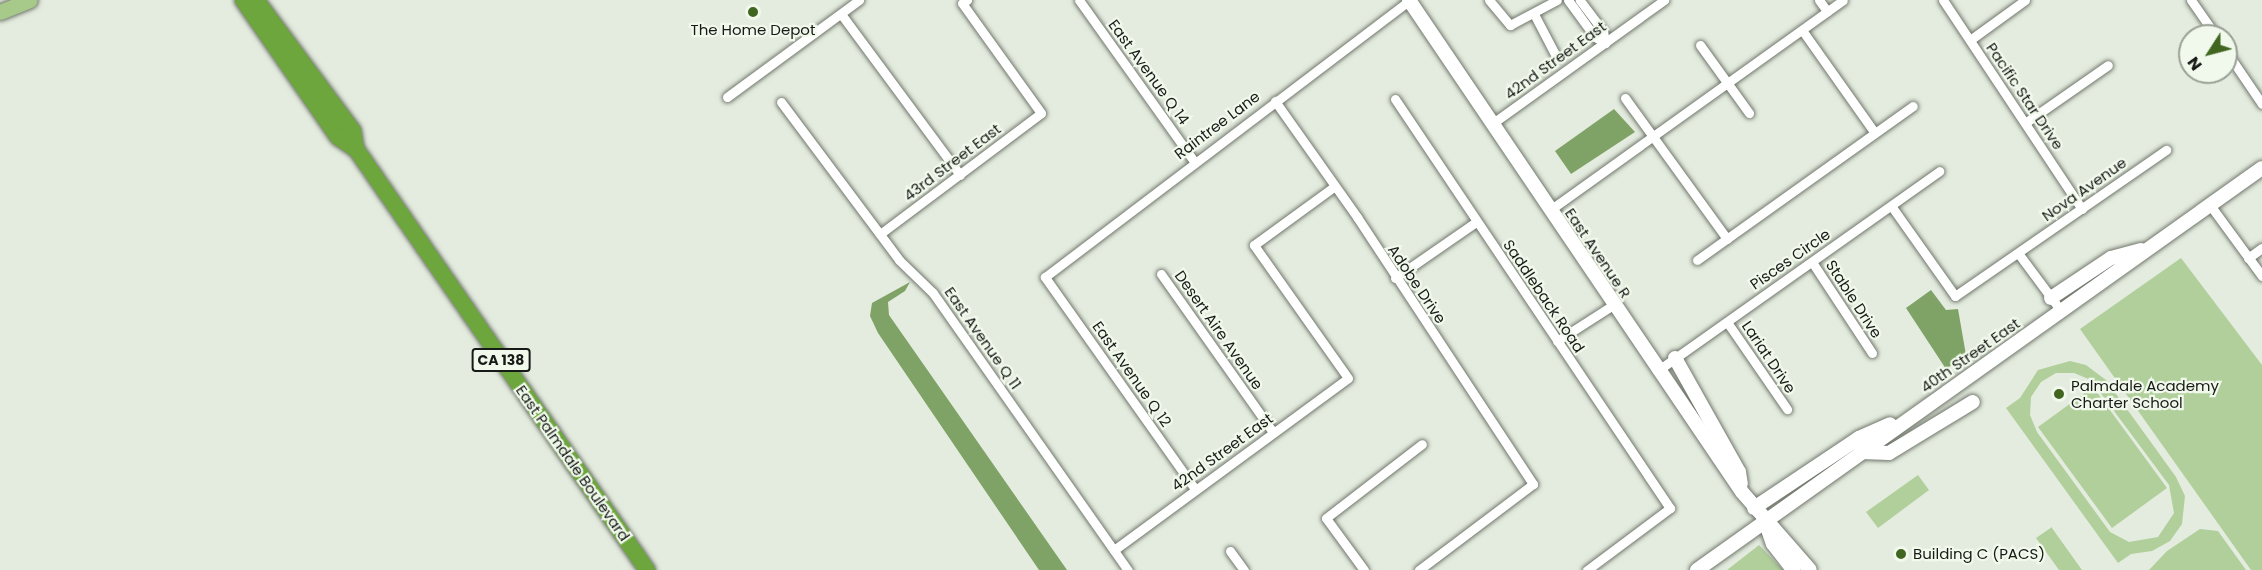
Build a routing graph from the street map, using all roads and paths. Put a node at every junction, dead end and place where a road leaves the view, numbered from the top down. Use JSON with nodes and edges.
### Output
{"nodes":[{"id":1,"x":30,"y":0,"type":"edge"},
{"id":2,"x":243,"y":0,"type":"edge"},
{"id":3,"x":256,"y":0,"type":"edge"},
{"id":4,"x":264,"y":0,"type":"edge"},
{"id":5,"x":859,"y":0,"type":"edge"},
{"id":6,"x":1079,"y":0,"type":"edge"},
{"id":7,"x":1489,"y":0,"type":"edge"},
{"id":8,"x":1535,"y":0,"type":"edge"},
{"id":9,"x":1557,"y":0,"type":"edge"},
{"id":10,"x":1568,"y":0,"type":"edge"},
{"id":11,"x":1580,"y":0,"type":"edge"},
{"id":12,"x":1664,"y":0,"type":"edge"},
{"id":13,"x":1819,"y":0,"type":"edge"},
{"id":14,"x":1843,"y":0,"type":"edge"},
{"id":15,"x":1943,"y":0,"type":"edge"},
{"id":16,"x":2025,"y":0,"type":"edge"},
{"id":17,"x":2191,"y":0,"type":"edge"},
{"id":18,"x":1409,"y":1,"type":"edge"},
{"id":19,"x":964,"y":2,"type":"edge"},
{"id":20,"x":1827,"y":11,"type":"junction"},
{"id":21,"x":0,"y":12,"type":"edge"},
{"id":22,"x":1538,"y":13,"type":"junction"},
{"id":23,"x":841,"y":14,"type":"junction"},
{"id":24,"x":2208,"y":24,"type":"edge"},
{"id":25,"x":1802,"y":30,"type":"junction"},
{"id":26,"x":1970,"y":40,"type":"junction"},
{"id":27,"x":1605,"y":42,"type":"junction"},
{"id":28,"x":1700,"y":45,"type":"dead end"},
{"id":29,"x":297,"y":52,"type":"junction"},
{"id":30,"x":1556,"y":56,"type":"dead end"},
{"id":31,"x":2108,"y":65,"type":"dead end"},
{"id":32,"x":2238,"y":69,"type":"edge"},
{"id":33,"x":1727,"y":83,"type":"junction"},
{"id":34,"x":728,"y":98,"type":"dead end"},
{"id":35,"x":1625,"y":98,"type":"dead end"},
{"id":36,"x":1395,"y":99,"type":"dead end"},
{"id":37,"x":1275,"y":101,"type":"junction"},
{"id":38,"x":781,"y":102,"type":"dead end"},
{"id":39,"x":2262,"y":104,"type":"edge"},
{"id":40,"x":1913,"y":106,"type":"dead end"},
{"id":41,"x":1749,"y":113,"type":"dead end"},
{"id":42,"x":1492,"y":123,"type":"junction"},
{"id":43,"x":2025,"y":123,"type":"junction"},
{"id":44,"x":1875,"y":133,"type":"junction"},
{"id":45,"x":1653,"y":136,"type":"junction"},
{"id":46,"x":356,"y":149,"type":"junction"},
{"id":47,"x":2166,"y":150,"type":"dead end"},
{"id":48,"x":1194,"y":161,"type":"junction"},
{"id":49,"x":2262,"y":168,"type":"edge"},
{"id":50,"x":1939,"y":171,"type":"dead end"},
{"id":51,"x":960,"y":175,"type":"junction"},
{"id":52,"x":1335,"y":186,"type":"junction"},
{"id":53,"x":2210,"y":205,"type":"junction"},
{"id":54,"x":1892,"y":207,"type":"junction"},
{"id":55,"x":2082,"y":209,"type":"junction"},
{"id":56,"x":1550,"y":210,"type":"junction"},
{"id":57,"x":1476,"y":222,"type":"junction"},
{"id":58,"x":880,"y":234,"type":"junction"},
{"id":59,"x":1727,"y":239,"type":"junction"},
{"id":60,"x":2151,"y":247,"type":"junction"},
{"id":61,"x":2262,"y":248,"type":"edge"},
{"id":62,"x":2018,"y":253,"type":"junction"},
{"id":63,"x":2248,"y":258,"type":"junction"},
{"id":64,"x":1697,"y":260,"type":"dead end"},
{"id":65,"x":1812,"y":262,"type":"junction"},
{"id":66,"x":1161,"y":274,"type":"dead end"},
{"id":67,"x":1045,"y":276,"type":"joint"},
{"id":68,"x":2262,"y":276,"type":"edge"},
{"id":69,"x":1395,"y":278,"type":"junction"},
{"id":70,"x":2051,"y":298,"type":"junction"},
{"id":71,"x":1613,"y":305,"type":"junction"},
{"id":72,"x":2061,"y":311,"type":"junction"},
{"id":73,"x":1727,"y":322,"type":"junction"},
{"id":74,"x":1557,"y":341,"type":"junction"},
{"id":75,"x":1872,"y":353,"type":"dead end"},
{"id":76,"x":1675,"y":358,"type":"junction"},
{"id":77,"x":1658,"y":371,"type":"junction"},
{"id":78,"x":1973,"y":402,"type":"dead end"},
{"id":79,"x":1787,"y":409,"type":"dead end"},
{"id":80,"x":1922,"y":409,"type":"junction"},
{"id":81,"x":1273,"y":432,"type":"junction"},
{"id":82,"x":1422,"y":444,"type":"dead end"},
{"id":83,"x":1861,"y":452,"type":"junction"},
{"id":84,"x":1195,"y":489,"type":"junction"},
{"id":85,"x":1742,"y":492,"type":"junction"},
{"id":86,"x":1754,"y":508,"type":"junction"},
{"id":87,"x":1765,"y":521,"type":"junction"},
{"id":88,"x":1114,"y":550,"type":"junction"},
{"id":89,"x":1230,"y":551,"type":"dead end"},
{"id":90,"x":647,"y":570,"type":"edge"},
{"id":91,"x":1128,"y":570,"type":"edge"},
{"id":92,"x":1244,"y":570,"type":"edge"},
{"id":93,"x":1364,"y":570,"type":"edge"},
{"id":94,"x":1419,"y":570,"type":"edge"},
{"id":95,"x":1587,"y":570,"type":"edge"},
{"id":96,"x":1697,"y":570,"type":"edge"},
{"id":97,"x":1793,"y":570,"type":"edge"},
{"id":98,"x":1810,"y":570,"type":"edge"}],
"edges":[{"from":1,"to":21,"type":"main road"},
{"from":2,"to":46,"type":"highway","name":"East Palmdale Boulevard","number":"CA 138"},
{"from":3,"to":29,"type":"highway","name":"East Palmdale Boulevard"},
{"from":4,"to":29,"type":"highway","number":"CA 138"},
{"from":5,"to":23,"type":"street"},
{"from":6,"to":48,"type":"street","name":"East Avenue Q 14"},
{"from":7,"to":22,"type":"street"},
{"from":8,"to":22,"type":"street"},
{"from":9,"to":22,"type":"street"},
{"from":10,"to":27,"type":"street"},
{"from":11,"to":27,"type":"street"},
{"from":12,"to":27,"type":"street","name":"42nd Street East"},
{"from":13,"to":20,"type":"street"},
{"from":14,"to":20,"type":"street"},
{"from":15,"to":26,"type":"street","name":"Pacific Star Drive"},
{"from":16,"to":26,"type":"street"},
{"from":17,"to":24,"type":"street"},
{"from":18,"to":37,"type":"street","name":"Raintree Lane"},
{"from":18,"to":42,"type":"main road","name":"East Avenue R"},
{"from":19,"to":51,"type":"street","name":"43rd Street East"},
{"from":20,"to":25,"type":"street"},
{"from":22,"to":30,"type":"street"},
{"from":23,"to":34,"type":"street"},
{"from":23,"to":51,"type":"street"},
{"from":25,"to":33,"type":"street"},
{"from":25,"to":44,"type":"street"},
{"from":26,"to":43,"type":"street","name":"Pacific Star Drive"},
{"from":27,"to":42,"type":"street","name":"42nd Street East"},
{"from":28,"to":33,"type":"street"},
{"from":29,"to":46,"type":"highway","name":"East Palmdale Boulevard","number":"CA 138"},
{"from":31,"to":43,"type":"street"},
{"from":32,"to":39,"type":"street"},
{"from":33,"to":41,"type":"street"},
{"from":33,"to":45,"type":"street"},
{"from":35,"to":45,"type":"street"},
{"from":36,"to":57,"type":"street","name":"Saddleback Road"},
{"from":37,"to":48,"type":"street","name":"Raintree Lane"},
{"from":37,"to":52,"type":"street","name":"Adobe Drive"},
{"from":38,"to":58,"type":"street","name":"East Avenue Q 11"},
{"from":40,"to":44,"type":"street"},
{"from":42,"to":56,"type":"main road","name":"East Avenue R"},
{"from":43,"to":55,"type":"street","name":"Pacific Star Drive"},
{"from":44,"to":59,"type":"street"},
{"from":45,"to":56,"type":"street"},
{"from":45,"to":59,"type":"street"},
{"from":46,"to":90,"type":"highway","name":"East Palmdale Boulevard","number":"CA 138"},
{"from":47,"to":55,"type":"street","name":"Nova Avenue"},
{"from":48,"to":67,"type":"street","name":"Raintree Lane"},
{"from":49,"to":53,"type":"main road","name":"40th Street East"},
{"from":50,"to":54,"type":"street","name":"Pisces Circle"},
{"from":51,"to":58,"type":"street","name":"43rd Street East"},
{"from":52,"to":69,"type":"street","name":"Adobe Drive"},
{"from":52,"to":81,"type":"street","name":"42nd Street East"},
{"from":53,"to":60,"type":"main road","name":"40th Street East"},
{"from":53,"to":63,"type":"street"},
{"from":54,"to":62,"type":"street","name":"Nova Avenue"},
{"from":54,"to":65,"type":"street","name":"Pisces Circle"},
{"from":55,"to":62,"type":"street","name":"Nova Avenue"},
{"from":56,"to":71,"type":"main road","name":"East Avenue R"},
{"from":57,"to":69,"type":"street"},
{"from":57,"to":74,"type":"street","name":"Saddleback Road"},
{"from":58,"to":88,"type":"street","name":"East Avenue Q 11"},
{"from":59,"to":64,"type":"street"},
{"from":60,"to":70,"type":"main road"},
{"from":60,"to":72,"type":"main road","name":"40th Street East"},
{"from":61,"to":63,"type":"street"},
{"from":62,"to":70,"type":"street"},
{"from":63,"to":68,"type":"street"},
{"from":65,"to":73,"type":"street","name":"Pisces Circle"},
{"from":65,"to":75,"type":"street","name":"Stable Drive"},
{"from":66,"to":81,"type":"street","name":"Desert Aire Avenue"},
{"from":67,"to":84,"type":"street","name":"East Avenue Q 12"},
{"from":69,"to":94,"type":"street","name":"Adobe Drive"},
{"from":70,"to":72,"type":"street"},
{"from":71,"to":74,"type":"street"},
{"from":71,"to":77,"type":"main road","name":"East Avenue R"},
{"from":72,"to":80,"type":"main road","name":"40th Street East"},
{"from":73,"to":76,"type":"street","name":"Pisces Circle"},
{"from":73,"to":79,"type":"street","name":"Lariat Drive"},
{"from":74,"to":95,"type":"street","name":"Saddleback Road"},
{"from":76,"to":77,"type":"street","name":"Pisces Circle"},
{"from":76,"to":85,"type":"main road"},
{"from":77,"to":85,"type":"main road","name":"East Avenue R"},
{"from":78,"to":83,"type":"main road"},
{"from":80,"to":83,"type":"main road","name":"40th Street East"},
{"from":80,"to":86,"type":"main road"},
{"from":81,"to":84,"type":"street","name":"42nd Street East"},
{"from":82,"to":93,"type":"street"},
{"from":83,"to":87,"type":"main road","name":"40th Street East"},
{"from":84,"to":88,"type":"street","name":"42nd Street East"},
{"from":85,"to":86,"type":"main road","name":"East Avenue R"},
{"from":86,"to":87,"type":"main road","name":"East Avenue R"},
{"from":87,"to":96,"type":"main road","name":"40th Street East"},
{"from":87,"to":97,"type":"main road","name":"East Avenue R"},
{"from":87,"to":98,"type":"main road","name":"East Avenue R"},
{"from":88,"to":91,"type":"street","name":"East Avenue Q 11"},
{"from":89,"to":92,"type":"street"}]}
